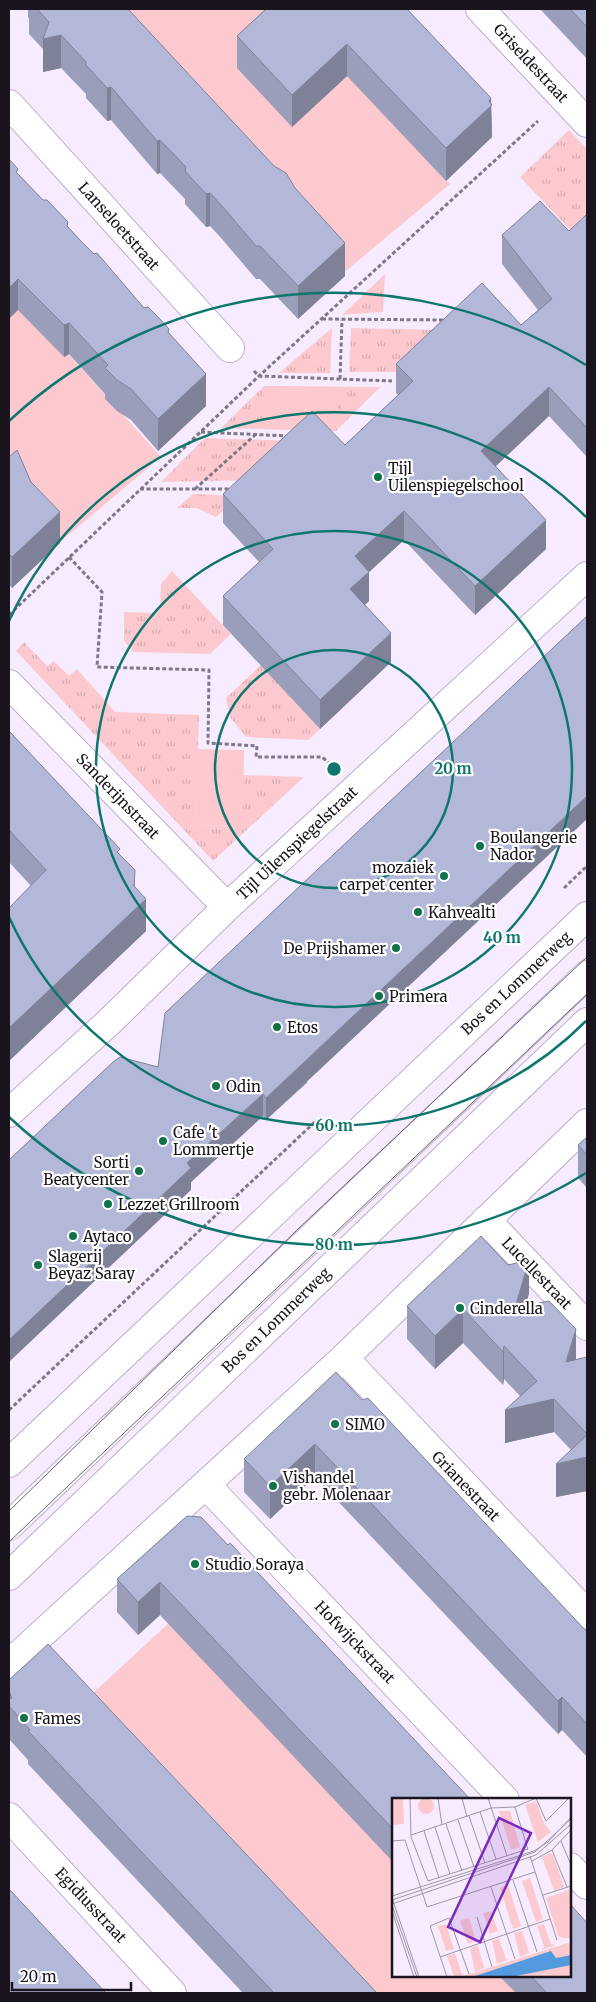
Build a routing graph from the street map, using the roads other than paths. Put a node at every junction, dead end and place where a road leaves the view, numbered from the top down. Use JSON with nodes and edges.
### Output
{"nodes":[{"id":1,"x":480,"y":9,"type":"edge"},
{"id":2,"x":9,"y":104,"type":"edge"},
{"id":3,"x":578,"y":112,"type":"edge"},
{"id":4,"x":230,"y":348,"type":"dead end"},
{"id":5,"x":587,"y":576,"type":"edge"},
{"id":6,"x":9,"y":684,"type":"edge"},
{"id":7,"x":227,"y":907,"type":"junction"},
{"id":8,"x":587,"y":916,"type":"edge"},
{"id":9,"x":587,"y":975,"type":"edge"},
{"id":10,"x":587,"y":1022,"type":"edge"},
{"id":11,"x":9,"y":1113,"type":"edge"},
{"id":12,"x":587,"y":1123,"type":"edge"},
{"id":13,"x":486,"y":1220,"type":"junction"},
{"id":14,"x":587,"y":1326,"type":"edge"},
{"id":15,"x":344,"y":1358,"type":"junction"},
{"id":16,"x":9,"y":1463,"type":"edge"},
{"id":17,"x":206,"y":1485,"type":"junction"},
{"id":18,"x":9,"y":1526,"type":"edge"},
{"id":19,"x":9,"y":1576,"type":"edge"},
{"id":20,"x":587,"y":1614,"type":"edge"},
{"id":21,"x":9,"y":1664,"type":"edge"},
{"id":22,"x":503,"y":1798,"type":"edge"},
{"id":23,"x":9,"y":1817,"type":"edge"},
{"id":24,"x":571,"y":1868,"type":"edge"},
{"id":25,"x":587,"y":1886,"type":"edge"},
{"id":26,"x":172,"y":1993,"type":"edge"}],
"edges":[{"from":1,"to":3,"type":"street","name":"Griseldestraat"},
{"from":2,"to":4,"type":"street","name":"Lanseloetstraat"},
{"from":5,"to":7,"type":"street","name":"Tijl Uilenspiegelstraat"},
{"from":6,"to":7,"type":"street","name":"Sanderijnstraat"},
{"from":7,"to":11,"type":"street","name":"Tijl Uilenspiegelstraat"},
{"from":8,"to":16,"type":"street","name":"Bos en Lommerweg"},
{"from":9,"to":18,"type":"street"},
{"from":10,"to":19,"type":"street","name":"Bos en Lommerweg"},
{"from":12,"to":13,"type":"street"},
{"from":13,"to":14,"type":"street","name":"Lucellestraat"},
{"from":13,"to":15,"type":"street"},
{"from":15,"to":17,"type":"street"},
{"from":15,"to":20,"type":"street","name":"Grianestraat"},
{"from":17,"to":21,"type":"street"},
{"from":17,"to":22,"type":"street","name":"Hofwijckstraat"},
{"from":23,"to":26,"type":"street","name":"Egidiusstraat"},
{"from":24,"to":25,"type":"street"}]}
